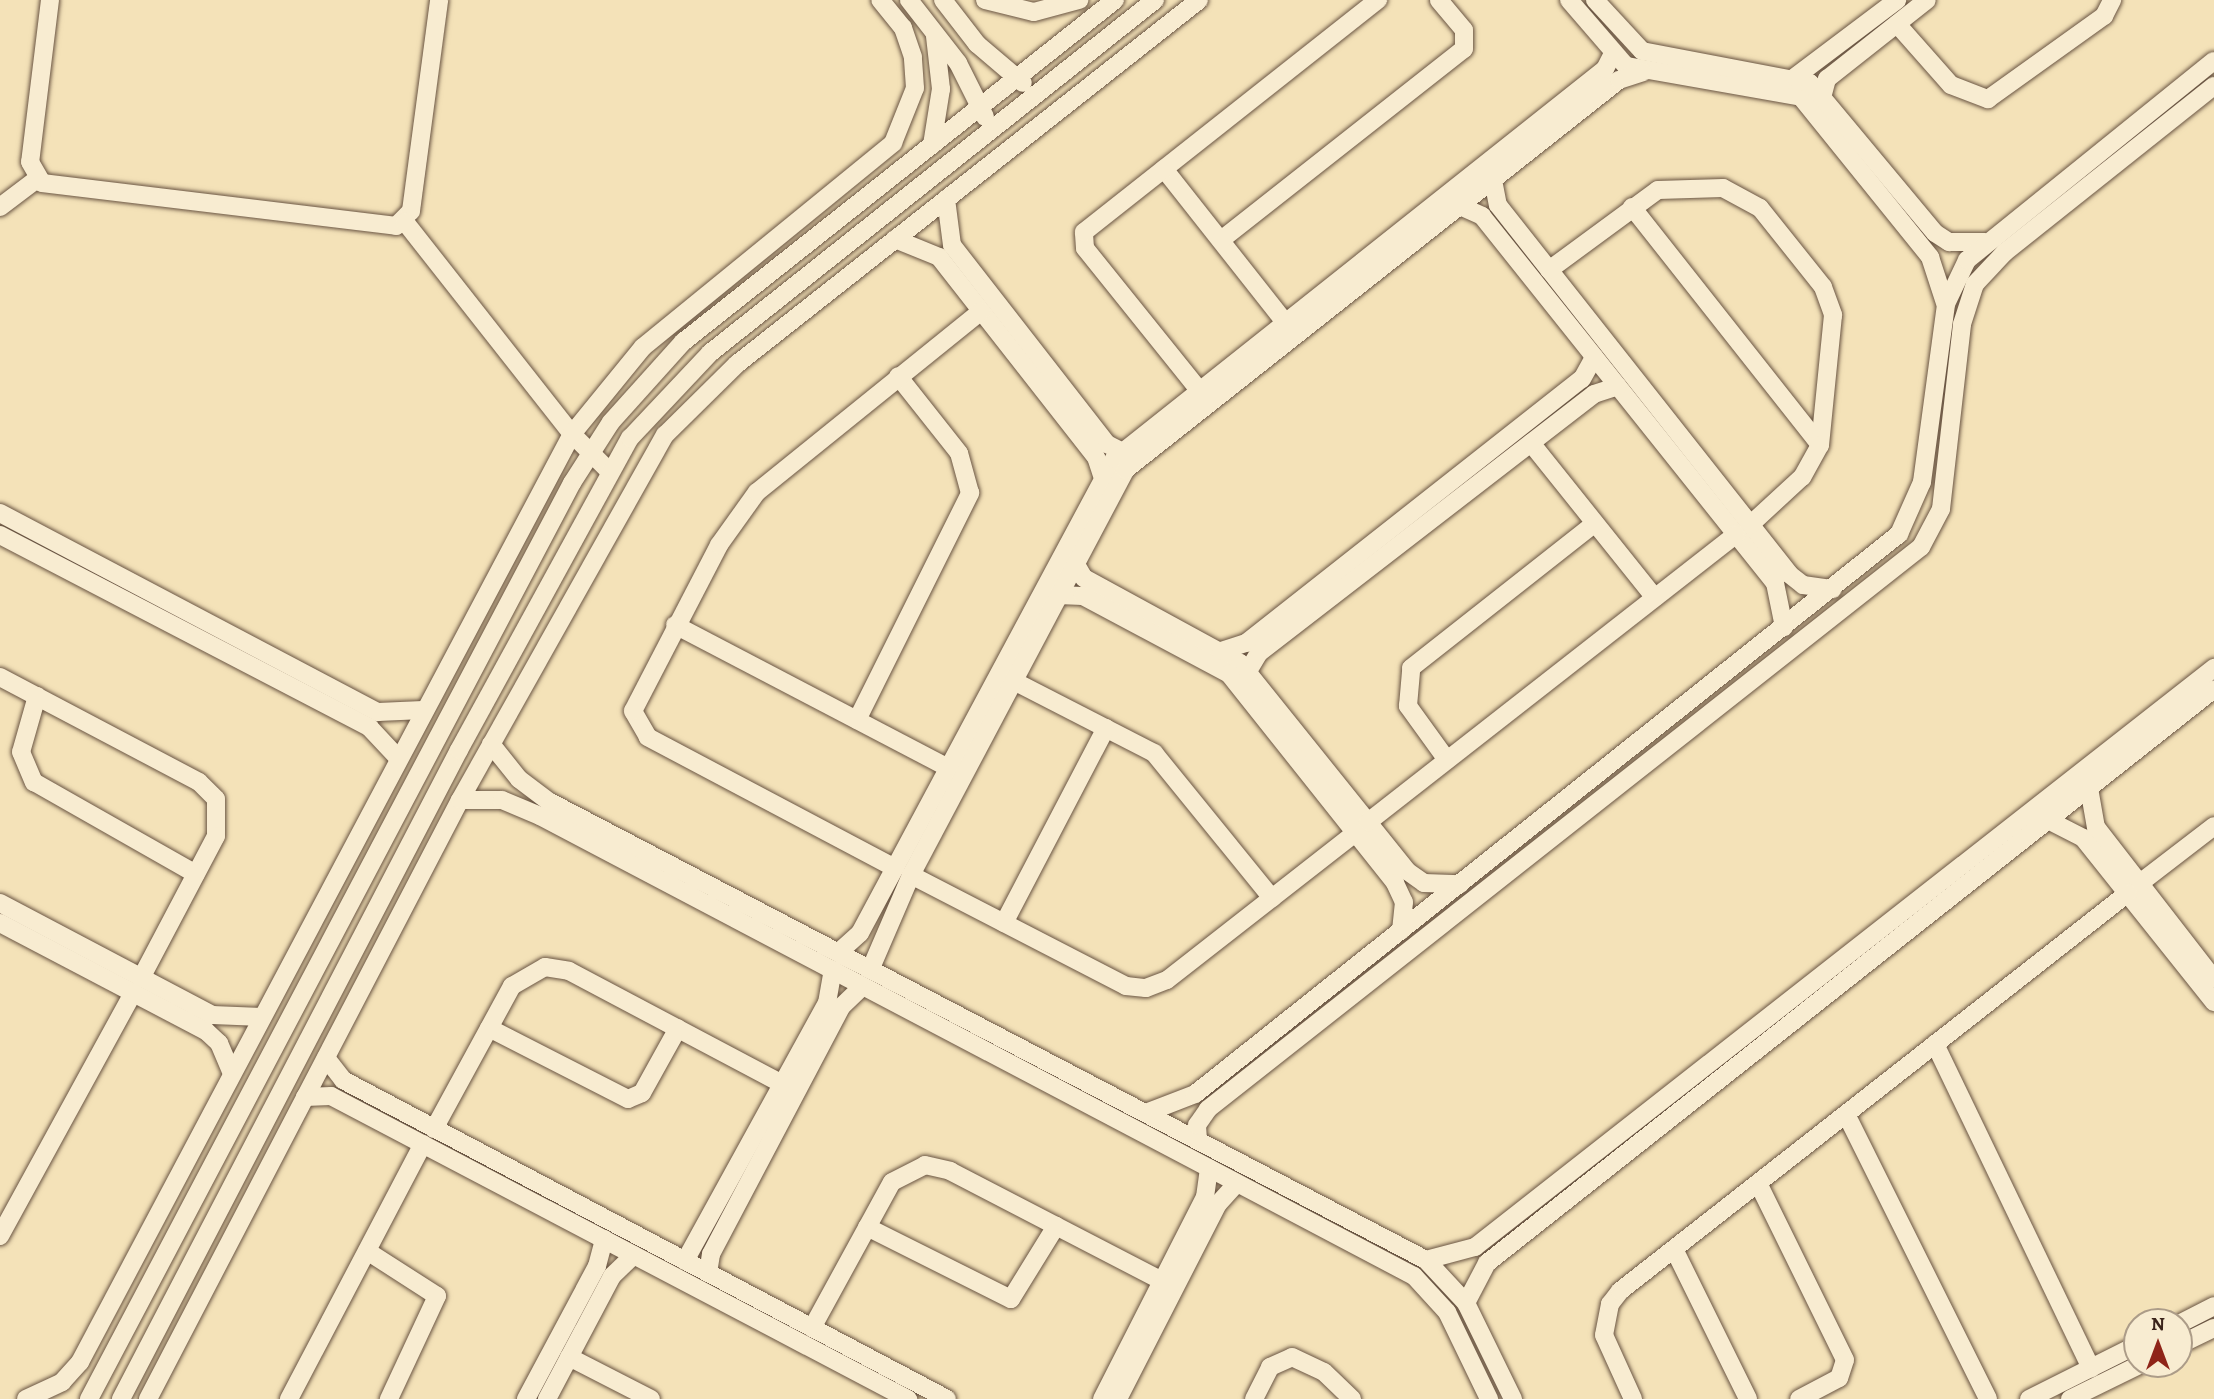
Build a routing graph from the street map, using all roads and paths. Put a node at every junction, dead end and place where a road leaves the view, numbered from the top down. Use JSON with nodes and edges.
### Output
{"nodes":[{"id":1,"x":50,"y":0,"type":"edge"},
{"id":2,"x":439,"y":0,"type":"edge"},
{"id":3,"x":880,"y":0,"type":"edge"},
{"id":4,"x":909,"y":0,"type":"edge"},
{"id":5,"x":943,"y":0,"type":"edge"},
{"id":6,"x":985,"y":0,"type":"edge"},
{"id":7,"x":1079,"y":0,"type":"edge"},
{"id":8,"x":1115,"y":0,"type":"edge"},
{"id":9,"x":1155,"y":0,"type":"edge"},
{"id":10,"x":1199,"y":0,"type":"edge"},
{"id":11,"x":1378,"y":0,"type":"edge"},
{"id":12,"x":1439,"y":0,"type":"edge"},
{"id":13,"x":1569,"y":0,"type":"edge"},
{"id":14,"x":1595,"y":0,"type":"edge"},
{"id":15,"x":1897,"y":0,"type":"edge"},
{"id":16,"x":1927,"y":0,"type":"edge"},
{"id":17,"x":2112,"y":0,"type":"edge"},
{"id":18,"x":1897,"y":24,"type":"junction"},
{"id":19,"x":935,"y":33,"type":"junction"},
{"id":20,"x":977,"y":44,"type":"junction"},
{"id":21,"x":1612,"y":55,"type":"junction"},
{"id":22,"x":2214,"y":61,"type":"edge"},
{"id":23,"x":958,"y":63,"type":"junction"},
{"id":24,"x":1643,"y":72,"type":"junction"},
{"id":25,"x":1795,"y":76,"type":"junction"},
{"id":26,"x":1015,"y":78,"type":"junction"},
{"id":27,"x":2214,"y":86,"type":"edge"},
{"id":28,"x":1039,"y":90,"type":"junction"},
{"id":29,"x":1823,"y":93,"type":"junction"},
{"id":30,"x":981,"y":106,"type":"junction"},
{"id":31,"x":989,"y":131,"type":"junction"},
{"id":32,"x":932,"y":145,"type":"junction"},
{"id":33,"x":1164,"y":169,"type":"junction"},
{"id":34,"x":37,"y":179,"type":"junction"},
{"id":35,"x":1493,"y":180,"type":"junction"},
{"id":36,"x":946,"y":199,"type":"junction"},
{"id":37,"x":1460,"y":206,"type":"junction"},
{"id":38,"x":0,"y":207,"type":"edge"},
{"id":39,"x":1632,"y":207,"type":"junction"},
{"id":40,"x":405,"y":222,"type":"junction"},
{"id":41,"x":895,"y":239,"type":"junction"},
{"id":42,"x":1221,"y":240,"type":"junction"},
{"id":43,"x":1985,"y":242,"type":"junction"},
{"id":44,"x":1549,"y":270,"type":"junction"},
{"id":45,"x":1945,"y":304,"type":"junction"},
{"id":46,"x":981,"y":310,"type":"junction"},
{"id":47,"x":1286,"y":322,"type":"junction"},
{"id":48,"x":1594,"y":357,"type":"junction"},
{"id":49,"x":1249,"y":361,"type":"junction"},
{"id":50,"x":898,"y":376,"type":"junction"},
{"id":51,"x":1618,"y":386,"type":"junction"},
{"id":52,"x":1199,"y":390,"type":"junction"},
{"id":53,"x":1933,"y":400,"type":"junction"},
{"id":54,"x":1954,"y":403,"type":"junction"},
{"id":55,"x":572,"y":434,"type":"junction"},
{"id":56,"x":1531,"y":443,"type":"junction"},
{"id":57,"x":1820,"y":445,"type":"junction"},
{"id":58,"x":1121,"y":451,"type":"junction"},
{"id":59,"x":590,"y":452,"type":"junction"},
{"id":60,"x":609,"y":471,"type":"junction"},
{"id":61,"x":1102,"y":475,"type":"junction"},
{"id":62,"x":0,"y":513,"type":"edge"},
{"id":63,"x":1595,"y":523,"type":"junction"},
{"id":64,"x":1743,"y":530,"type":"junction"},
{"id":65,"x":2,"y":538,"type":"edge"},
{"id":66,"x":1074,"y":561,"type":"junction"},
{"id":67,"x":1833,"y":589,"type":"junction"},
{"id":68,"x":1056,"y":595,"type":"junction"},
{"id":69,"x":1655,"y":598,"type":"junction"},
{"id":70,"x":675,"y":625,"type":"junction"},
{"id":71,"x":1784,"y":628,"type":"junction"},
{"id":72,"x":1221,"y":651,"type":"junction"},
{"id":73,"x":2214,"y":668,"type":"edge"},
{"id":74,"x":1248,"y":671,"type":"junction"},
{"id":75,"x":0,"y":677,"type":"edge"},
{"id":76,"x":1012,"y":680,"type":"junction"},
{"id":77,"x":2214,"y":689,"type":"edge"},
{"id":78,"x":37,"y":696,"type":"junction"},
{"id":79,"x":423,"y":710,"type":"junction"},
{"id":80,"x":857,"y":720,"type":"junction"},
{"id":81,"x":1106,"y":727,"type":"junction"},
{"id":82,"x":412,"y":732,"type":"junction"},
{"id":83,"x":435,"y":744,"type":"junction"},
{"id":84,"x":491,"y":744,"type":"junction"},
{"id":85,"x":398,"y":758,"type":"junction"},
{"id":86,"x":1447,"y":760,"type":"junction"},
{"id":87,"x":948,"y":768,"type":"junction"},
{"id":88,"x":2089,"y":788,"type":"junction"},
{"id":89,"x":460,"y":800,"type":"junction"},
{"id":90,"x":2048,"y":820,"type":"junction"},
{"id":91,"x":2214,"y":826,"type":"edge"},
{"id":92,"x":1362,"y":827,"type":"junction"},
{"id":93,"x":2090,"y":832,"type":"junction"},
{"id":94,"x":903,"y":871,"type":"junction"},
{"id":95,"x":196,"y":874,"type":"junction"},
{"id":96,"x":1460,"y":884,"type":"junction"},
{"id":97,"x":2134,"y":888,"type":"junction"},
{"id":98,"x":1272,"y":898,"type":"junction"},
{"id":99,"x":0,"y":903,"type":"edge"},
{"id":100,"x":0,"y":923,"type":"edge"},
{"id":101,"x":866,"y":923,"type":"junction"},
{"id":102,"x":1004,"y":923,"type":"junction"},
{"id":103,"x":1401,"y":931,"type":"junction"},
{"id":104,"x":883,"y":932,"type":"junction"},
{"id":105,"x":839,"y":952,"type":"junction"},
{"id":106,"x":871,"y":968,"type":"junction"},
{"id":107,"x":833,"y":970,"type":"junction"},
{"id":108,"x":2214,"y":979,"type":"edge"},
{"id":109,"x":1813,"y":982,"type":"junction"},
{"id":110,"x":137,"y":985,"type":"junction"},
{"id":111,"x":863,"y":986,"type":"junction"},
{"id":112,"x":1825,"y":997,"type":"junction"},
{"id":113,"x":2214,"y":1002,"type":"edge"},
{"id":114,"x":262,"y":1017,"type":"junction"},
{"id":115,"x":973,"y":1022,"type":"junction"},
{"id":116,"x":489,"y":1028,"type":"junction"},
{"id":117,"x":678,"y":1028,"type":"junction"},
{"id":118,"x":965,"y":1040,"type":"junction"},
{"id":119,"x":1935,"y":1044,"type":"junction"},
{"id":120,"x":326,"y":1058,"type":"junction"},
{"id":121,"x":232,"y":1073,"type":"junction"},
{"id":122,"x":784,"y":1085,"type":"junction"},
{"id":123,"x":305,"y":1097,"type":"junction"},
{"id":124,"x":1146,"y":1112,"type":"junction"},
{"id":125,"x":1846,"y":1114,"type":"junction"},
{"id":126,"x":434,"y":1129,"type":"junction"},
{"id":127,"x":1198,"y":1140,"type":"junction"},
{"id":128,"x":423,"y":1144,"type":"junction"},
{"id":129,"x":1209,"y":1168,"type":"junction"},
{"id":130,"x":1237,"y":1183,"type":"junction"},
{"id":131,"x":1758,"y":1183,"type":"junction"},
{"id":132,"x":1056,"y":1226,"type":"junction"},
{"id":133,"x":867,"y":1227,"type":"junction"},
{"id":134,"x":0,"y":1236,"type":"edge"},
{"id":135,"x":604,"y":1239,"type":"junction"},
{"id":136,"x":1674,"y":1249,"type":"junction"},
{"id":137,"x":367,"y":1251,"type":"junction"},
{"id":138,"x":634,"y":1255,"type":"junction"},
{"id":139,"x":1426,"y":1259,"type":"junction"},
{"id":140,"x":685,"y":1261,"type":"junction"},
{"id":141,"x":708,"y":1273,"type":"junction"},
{"id":142,"x":1162,"y":1282,"type":"junction"},
{"id":143,"x":1466,"y":1303,"type":"junction"},
{"id":144,"x":2214,"y":1306,"type":"edge"},
{"id":145,"x":2193,"y":1317,"type":"edge"},
{"id":146,"x":812,"y":1328,"type":"junction"},
{"id":147,"x":2214,"y":1328,"type":"edge"},
{"id":148,"x":2193,"y":1338,"type":"edge"},
{"id":149,"x":118,"y":1349,"type":"junction"},
{"id":150,"x":2123,"y":1352,"type":"edge"},
{"id":151,"x":569,"y":1357,"type":"junction"},
{"id":152,"x":142,"y":1359,"type":"junction"},
{"id":153,"x":2091,"y":1368,"type":"junction"},
{"id":154,"x":2123,"y":1373,"type":"edge"},
{"id":155,"x":893,"y":1395,"type":"edge"},
{"id":156,"x":26,"y":1399,"type":"edge"},
{"id":157,"x":89,"y":1399,"type":"edge"},
{"id":158,"x":121,"y":1399,"type":"edge"},
{"id":159,"x":148,"y":1399,"type":"edge"},
{"id":160,"x":289,"y":1399,"type":"edge"},
{"id":161,"x":389,"y":1399,"type":"edge"},
{"id":162,"x":526,"y":1399,"type":"edge"},
{"id":163,"x":547,"y":1399,"type":"edge"},
{"id":164,"x":651,"y":1399,"type":"edge"},
{"id":165,"x":908,"y":1399,"type":"edge"},
{"id":166,"x":947,"y":1399,"type":"edge"},
{"id":167,"x":1102,"y":1399,"type":"edge"},
{"id":168,"x":1118,"y":1399,"type":"edge"},
{"id":169,"x":1254,"y":1399,"type":"edge"},
{"id":170,"x":1352,"y":1399,"type":"edge"},
{"id":171,"x":1489,"y":1399,"type":"edge"},
{"id":172,"x":1513,"y":1399,"type":"edge"},
{"id":173,"x":1633,"y":1399,"type":"edge"},
{"id":174,"x":1748,"y":1399,"type":"edge"},
{"id":175,"x":1799,"y":1399,"type":"edge"},
{"id":176,"x":1988,"y":1399,"type":"edge"},
{"id":177,"x":2029,"y":1399,"type":"edge"},
{"id":178,"x":2070,"y":1399,"type":"edge"}],
"edges":[{"from":1,"to":34,"type":"street"},
{"from":2,"to":40,"type":"street"},
{"from":3,"to":55,"type":"street"},
{"from":4,"to":19,"type":"street"},
{"from":5,"to":20,"type":"street"},
{"from":6,"to":7,"type":"street"},
{"from":8,"to":26,"type":"street"},
{"from":9,"to":28,"type":"street"},
{"from":10,"to":36,"type":"street"},
{"from":11,"to":33,"type":"street"},
{"from":12,"to":42,"type":"street"},
{"from":13,"to":21,"type":"street"},
{"from":14,"to":25,"type":"street"},
{"from":15,"to":25,"type":"street"},
{"from":16,"to":18,"type":"street"},
{"from":17,"to":18,"type":"street"},
{"from":18,"to":29,"type":"street"},
{"from":19,"to":23,"type":"street"},
{"from":19,"to":32,"type":"street"},
{"from":20,"to":23,"type":"street"},
{"from":20,"to":26,"type":"street"},
{"from":21,"to":24,"type":"street"},
{"from":21,"to":47,"type":"street"},
{"from":22,"to":43,"type":"street"},
{"from":23,"to":30,"type":"street"},
{"from":24,"to":35,"type":"street"},
{"from":24,"to":45,"type":"street"},
{"from":25,"to":29,"type":"street"},
{"from":26,"to":28,"type":"street"},
{"from":26,"to":30,"type":"street"},
{"from":27,"to":54,"type":"street"},
{"from":28,"to":31,"type":"street"},
{"from":29,"to":43,"type":"street"},
{"from":30,"to":31,"type":"street"},
{"from":30,"to":32,"type":"street"},
{"from":31,"to":60,"type":"street"},
{"from":32,"to":59,"type":"street"},
{"from":33,"to":42,"type":"street"},
{"from":33,"to":52,"type":"street"},
{"from":34,"to":38,"type":"street"},
{"from":34,"to":40,"type":"street"},
{"from":35,"to":37,"type":"street"},
{"from":35,"to":44,"type":"street"},
{"from":36,"to":41,"type":"street"},
{"from":36,"to":58,"type":"street"},
{"from":37,"to":48,"type":"street"},
{"from":37,"to":49,"type":"street"},
{"from":39,"to":44,"type":"street"},
{"from":39,"to":57,"type":"street"},
{"from":39,"to":57,"type":"street"},
{"from":40,"to":55,"type":"street"},
{"from":41,"to":46,"type":"street"},
{"from":41,"to":84,"type":"street"},
{"from":42,"to":47,"type":"street"},
{"from":43,"to":45,"type":"street"},
{"from":44,"to":64,"type":"street"},
{"from":45,"to":53,"type":"street"},
{"from":46,"to":50,"type":"street"},
{"from":46,"to":61,"type":"street"},
{"from":47,"to":49,"type":"street"},
{"from":48,"to":51,"type":"street"},
{"from":48,"to":72,"type":"street"},
{"from":49,"to":52,"type":"street"},
{"from":49,"to":66,"type":"street"},
{"from":50,"to":70,"type":"street"},
{"from":50,"to":80,"type":"street"},
{"from":51,"to":56,"type":"street"},
{"from":51,"to":64,"type":"street"},
{"from":52,"to":58,"type":"street"},
{"from":53,"to":54,"type":"street"},
{"from":53,"to":67,"type":"street"},
{"from":54,"to":127,"type":"street"},
{"from":55,"to":59,"type":"street"},
{"from":55,"to":79,"type":"street"},
{"from":56,"to":63,"type":"street"},
{"from":56,"to":74,"type":"street"},
{"from":57,"to":64,"type":"street"},
{"from":58,"to":61,"type":"street"},
{"from":59,"to":60,"type":"street"},
{"from":59,"to":83,"type":"street"},
{"from":60,"to":152,"type":"street"},
{"from":61,"to":87,"type":"street"},
{"from":62,"to":79,"type":"street"},
{"from":63,"to":69,"type":"street"},
{"from":63,"to":86,"type":"street"},
{"from":64,"to":67,"type":"street"},
{"from":64,"to":69,"type":"street"},
{"from":64,"to":71,"type":"street"},
{"from":65,"to":85,"type":"street"},
{"from":66,"to":68,"type":"street"},
{"from":66,"to":72,"type":"street"},
{"from":67,"to":71,"type":"street"},
{"from":68,"to":76,"type":"street"},
{"from":68,"to":92,"type":"street"},
{"from":69,"to":86,"type":"street"},
{"from":70,"to":80,"type":"street"},
{"from":70,"to":94,"type":"street"},
{"from":71,"to":96,"type":"street"},
{"from":72,"to":74,"type":"street"},
{"from":73,"to":109,"type":"street"},
{"from":74,"to":92,"type":"street"},
{"from":75,"to":78,"type":"street"},
{"from":76,"to":81,"type":"street"},
{"from":76,"to":94,"type":"street"},
{"from":77,"to":88,"type":"street"},
{"from":78,"to":95,"type":"street"},
{"from":78,"to":95,"type":"street"},
{"from":79,"to":82,"type":"street"},
{"from":80,"to":87,"type":"street"},
{"from":81,"to":98,"type":"street"},
{"from":81,"to":102,"type":"street"},
{"from":82,"to":83,"type":"street"},
{"from":82,"to":85,"type":"street"},
{"from":83,"to":149,"type":"street"},
{"from":84,"to":89,"type":"street"},
{"from":84,"to":105,"type":"street"},
{"from":85,"to":114,"type":"street"},
{"from":86,"to":92,"type":"street"},
{"from":87,"to":94,"type":"street"},
{"from":88,"to":90,"type":"street"},
{"from":88,"to":93,"type":"street"},
{"from":89,"to":107,"type":"street"},
{"from":89,"to":120,"type":"street"},
{"from":90,"to":93,"type":"street"},
{"from":90,"to":112,"type":"street"},
{"from":91,"to":97,"type":"street"},
{"from":92,"to":96,"type":"street"},
{"from":92,"to":98,"type":"street"},
{"from":92,"to":103,"type":"street"},
{"from":93,"to":97,"type":"street"},
{"from":94,"to":101,"type":"street"},
{"from":94,"to":102,"type":"street"},
{"from":94,"to":104,"type":"street"},
{"from":95,"to":110,"type":"street"},
{"from":96,"to":103,"type":"street"},
{"from":97,"to":108,"type":"street"},
{"from":97,"to":113,"type":"street"},
{"from":97,"to":119,"type":"street"},
{"from":98,"to":102,"type":"street"},
{"from":99,"to":110,"type":"street"},
{"from":100,"to":110,"type":"street"},
{"from":101,"to":104,"type":"street"},
{"from":101,"to":105,"type":"street"},
{"from":103,"to":124,"type":"street"},
{"from":104,"to":106,"type":"street"},
{"from":105,"to":106,"type":"street"},
{"from":106,"to":115,"type":"street"},
{"from":107,"to":111,"type":"street"},
{"from":107,"to":122,"type":"street"},
{"from":109,"to":112,"type":"street"},
{"from":109,"to":139,"type":"street"},
{"from":110,"to":114,"type":"street"},
{"from":110,"to":121,"type":"street"},
{"from":110,"to":134,"type":"street"},
{"from":111,"to":118,"type":"street"},
{"from":111,"to":141,"type":"street"},
{"from":112,"to":143,"type":"street"},
{"from":114,"to":121,"type":"street"},
{"from":115,"to":118,"type":"street"},
{"from":115,"to":124,"type":"street"},
{"from":116,"to":117,"type":"street"},
{"from":116,"to":117,"type":"street"},
{"from":116,"to":126,"type":"street"},
{"from":117,"to":122,"type":"street"},
{"from":118,"to":129,"type":"street"},
{"from":119,"to":125,"type":"street"},
{"from":119,"to":153,"type":"street"},
{"from":120,"to":123,"type":"street"},
{"from":120,"to":126,"type":"street"},
{"from":121,"to":156,"type":"street"},
{"from":122,"to":140,"type":"street"},
{"from":123,"to":128,"type":"street"},
{"from":123,"to":159,"type":"street"},
{"from":124,"to":127,"type":"street"},
{"from":125,"to":131,"type":"street"},
{"from":125,"to":176,"type":"street"},
{"from":126,"to":140,"type":"street"},
{"from":127,"to":139,"type":"street"},
{"from":128,"to":135,"type":"street"},
{"from":128,"to":137,"type":"street"},
{"from":129,"to":130,"type":"street"},
{"from":129,"to":142,"type":"street"},
{"from":130,"to":168,"type":"street"},
{"from":130,"to":171,"type":"street"},
{"from":131,"to":136,"type":"street"},
{"from":131,"to":175,"type":"street"},
{"from":132,"to":133,"type":"street"},
{"from":132,"to":133,"type":"street"},
{"from":132,"to":142,"type":"street"},
{"from":133,"to":146,"type":"street"},
{"from":135,"to":138,"type":"street"},
{"from":135,"to":162,"type":"street"},
{"from":136,"to":173,"type":"street"},
{"from":136,"to":174,"type":"street"},
{"from":137,"to":160,"type":"street"},
{"from":137,"to":161,"type":"street"},
{"from":138,"to":151,"type":"street"},
{"from":138,"to":155,"type":"street"},
{"from":139,"to":143,"type":"street"},
{"from":140,"to":141,"type":"street"},
{"from":141,"to":146,"type":"street"},
{"from":142,"to":167,"type":"street"},
{"from":143,"to":172,"type":"street"},
{"from":144,"to":145,"type":"street"},
{"from":146,"to":166,"type":"street"},
{"from":147,"to":148,"type":"street"},
{"from":149,"to":152,"type":"street"},
{"from":149,"to":157,"type":"street"},
{"from":150,"to":153,"type":"street"},
{"from":151,"to":163,"type":"street"},
{"from":151,"to":164,"type":"street"},
{"from":152,"to":158,"type":"street"},
{"from":153,"to":177,"type":"street"},
{"from":154,"to":178,"type":"street"},
{"from":155,"to":165,"type":"street"},
{"from":169,"to":170,"type":"street"}]}
